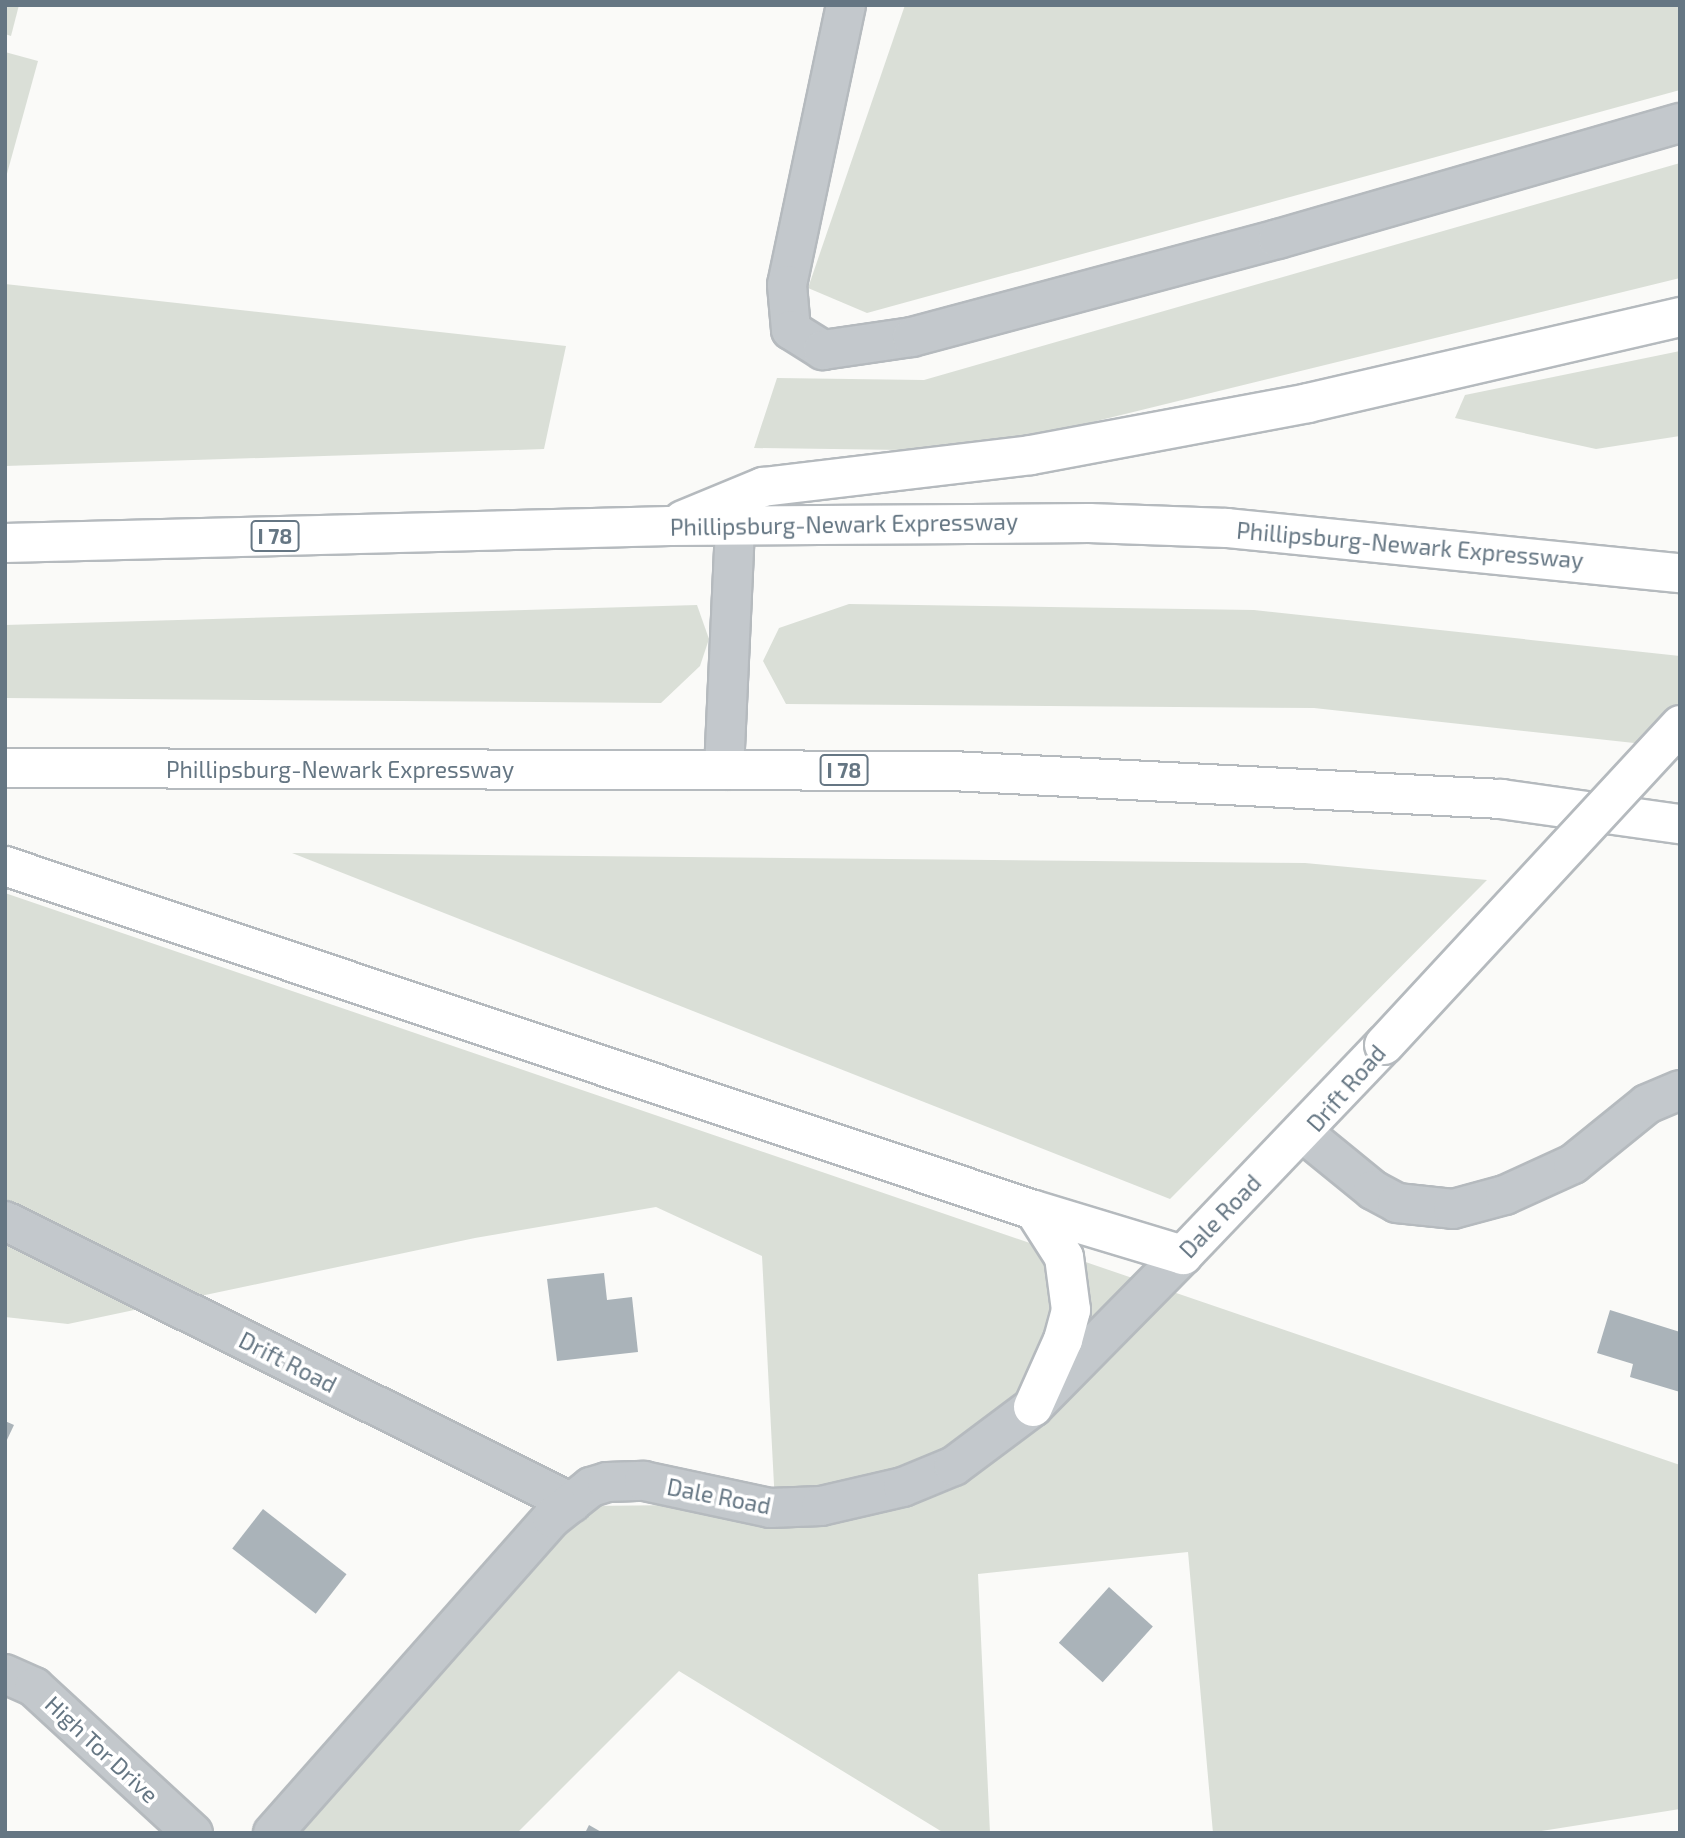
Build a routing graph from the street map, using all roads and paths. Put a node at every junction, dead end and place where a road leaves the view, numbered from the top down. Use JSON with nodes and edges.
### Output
{"nodes":[{"id":1,"x":846,"y":5,"type":"edge"},
{"id":2,"x":1680,"y":123,"type":"edge"},
{"id":3,"x":1680,"y":317,"type":"edge"},
{"id":4,"x":670,"y":526,"type":"junction"},
{"id":5,"x":735,"y":527,"type":"junction"},
{"id":6,"x":5,"y":543,"type":"edge"},
{"id":7,"x":1680,"y":573,"type":"edge"},
{"id":8,"x":1680,"y":724,"type":"edge"},
{"id":9,"x":5,"y":768,"type":"edge"},
{"id":10,"x":724,"y":770,"type":"junction"},
{"id":11,"x":1680,"y":824,"type":"edge"},
{"id":12,"x":5,"y":866,"type":"edge"},
{"id":13,"x":1680,"y":1090,"type":"edge"},
{"id":14,"x":1302,"y":1132,"type":"junction"},
{"id":15,"x":1034,"y":1210,"type":"junction"},
{"id":16,"x":5,"y":1221,"type":"edge"},
{"id":17,"x":1183,"y":1255,"type":"junction"},
{"id":18,"x":1033,"y":1407,"type":"junction"},
{"id":19,"x":572,"y":1503,"type":"junction"},
{"id":20,"x":5,"y":1674,"type":"edge"},
{"id":21,"x":193,"y":1833,"type":"edge"},
{"id":22,"x":273,"y":1833,"type":"edge"}],
"edges":[{"from":1,"to":2,"type":"street"},
{"from":3,"to":4,"type":"main road"},
{"from":4,"to":5,"type":"main road","name":"Phillipsburg-Newark Expressway","number":"I 78"},
{"from":4,"to":6,"type":"main road","name":"Phillipsburg-Newark Expressway","number":"I 78"},
{"from":5,"to":7,"type":"main road","name":"Phillipsburg-Newark Expressway","number":"I 78"},
{"from":5,"to":10,"type":"street"},
{"from":8,"to":14,"type":"main road","name":"Drift Road","bridge":true},
{"from":9,"to":10,"type":"main road","name":"Phillipsburg-Newark Expressway","number":"I 78"},
{"from":10,"to":11,"type":"main road","name":"Phillipsburg-Newark Expressway","number":"I 78"},
{"from":12,"to":15,"type":"main road"},
{"from":13,"to":14,"type":"street","name":"Drift Road"},
{"from":14,"to":17,"type":"main road","name":"Dale Road"},
{"from":15,"to":17,"type":"main road"},
{"from":15,"to":18,"type":"main road"},
{"from":16,"to":19,"type":"street","name":"Drift Road"},
{"from":17,"to":18,"type":"street","name":"Dale Road"},
{"from":18,"to":19,"type":"street","name":"Dale Road"},
{"from":19,"to":22,"type":"street","name":"Dale Road"},
{"from":20,"to":21,"type":"street","name":"High Tor Drive"}]}
